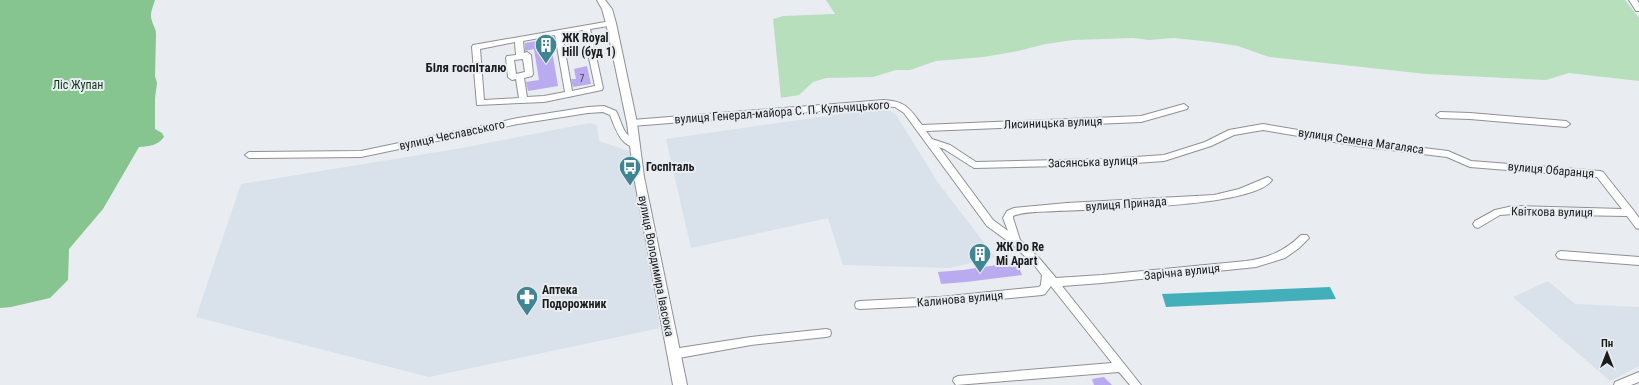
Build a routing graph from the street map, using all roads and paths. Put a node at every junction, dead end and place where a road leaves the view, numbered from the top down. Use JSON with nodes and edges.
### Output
{"nodes":[{"id":1,"x":601,"y":0,"type":"edge"},
{"id":2,"x":1632,"y":0,"type":"edge"},
{"id":3,"x":1639,"y":9,"type":"edge"},
{"id":4,"x":611,"y":22,"type":"junction"},
{"id":5,"x":586,"y":27,"type":"junction"},
{"id":6,"x":558,"y":32,"type":"junction"},
{"id":7,"x":519,"y":39,"type":"junction"},
{"id":8,"x":520,"y":57,"type":"junction"},
{"id":9,"x":520,"y":76,"type":"junction"},
{"id":10,"x":569,"y":94,"type":"junction"},
{"id":11,"x":523,"y":100,"type":"junction"},
{"id":12,"x":1184,"y":107,"type":"dead end"},
{"id":13,"x":1440,"y":115,"type":"dead end"},
{"id":14,"x":632,"y":123,"type":"junction"},
{"id":15,"x":1566,"y":124,"type":"dead end"},
{"id":16,"x":1258,"y":126,"type":"joint"},
{"id":17,"x":919,"y":128,"type":"junction"},
{"id":18,"x":929,"y":141,"type":"junction"},
{"id":19,"x":635,"y":146,"type":"junction"},
{"id":20,"x":250,"y":155,"type":"dead end"},
{"id":21,"x":1462,"y":160,"type":"joint"},
{"id":22,"x":1268,"y":180,"type":"dead end"},
{"id":23,"x":1631,"y":213,"type":"junction"},
{"id":24,"x":1478,"y":224,"type":"dead end"},
{"id":25,"x":1639,"y":225,"type":"edge"},
{"id":26,"x":1304,"y":238,"type":"dead end"},
{"id":27,"x":1016,"y":242,"type":"junction"},
{"id":28,"x":1561,"y":255,"type":"dead end"},
{"id":29,"x":1639,"y":260,"type":"edge"},
{"id":30,"x":1049,"y":278,"type":"junction"},
{"id":31,"x":860,"y":305,"type":"dead end"},
{"id":32,"x":826,"y":334,"type":"dead end"},
{"id":33,"x":673,"y":354,"type":"junction"},
{"id":34,"x":1122,"y":367,"type":"junction"},
{"id":35,"x":1639,"y":377,"type":"edge"},
{"id":36,"x":958,"y":381,"type":"dead end"},
{"id":37,"x":677,"y":384,"type":"edge"},
{"id":38,"x":1136,"y":385,"type":"edge"},
{"id":39,"x":1619,"y":385,"type":"edge"}],
"edges":[{"from":1,"to":4,"type":"main road","name":"вулиця Володимира Івасюка"},
{"from":2,"to":3,"type":"street"},
{"from":4,"to":5,"type":"street"},
{"from":4,"to":14,"type":"main road","name":"вулиця Володимира Івасюка"},
{"from":5,"to":6,"type":"street"},
{"from":5,"to":10,"type":"street"},
{"from":6,"to":7,"type":"street"},
{"from":6,"to":10,"type":"street"},
{"from":7,"to":8,"type":"street"},
{"from":7,"to":11,"type":"street"},
{"from":8,"to":9,"type":"street"},
{"from":8,"to":9,"type":"street"},
{"from":9,"to":11,"type":"street"},
{"from":10,"to":11,"type":"street"},
{"from":12,"to":17,"type":"street","name":"Лисиницька вулиця"},
{"from":13,"to":15,"type":"street"},
{"from":14,"to":17,"type":"street","name":"вулиця Генерал-майора С. П. Кульчицького"},
{"from":14,"to":19,"type":"main road","name":"вулиця Володимира Івасюка"},
{"from":16,"to":18,"type":"street","name":"Засянська вулиця"},
{"from":16,"to":21,"type":"street","name":"вулиця Семена Магаляса"},
{"from":17,"to":18,"type":"street","name":"вулиця Генерал-майора С. П. Кульчицького"},
{"from":18,"to":27,"type":"street","name":"вулиця Генерал-майора С. П. Кульчицького"},
{"from":19,"to":20,"type":"street","name":"вулиця Чеславського"},
{"from":19,"to":33,"type":"main road","name":"вулиця Володимира Івасюка"},
{"from":21,"to":23,"type":"street","name":"вулиця Обаранця"},
{"from":22,"to":27,"type":"street","name":"вулиця Принада"},
{"from":23,"to":24,"type":"street","name":"Квіткова вулиця"},
{"from":23,"to":25,"type":"street","name":"вулиця Обаранця"},
{"from":26,"to":30,"type":"street","name":"Зарічна вулиця"},
{"from":27,"to":30,"type":"street","name":"вулиця Генерал-майора С. П. Кульчицького"},
{"from":28,"to":29,"type":"street"},
{"from":30,"to":31,"type":"street","name":"Калинова вулиця"},
{"from":30,"to":34,"type":"street","name":"вулиця Генерал-майора С. П. Кульчицького"},
{"from":32,"to":33,"type":"street"},
{"from":33,"to":37,"type":"main road","name":"вулиця Володимира Івасюка"},
{"from":34,"to":36,"type":"street"},
{"from":34,"to":38,"type":"street","name":"вулиця Генерал-майора С. П. Кульчицького"},
{"from":35,"to":39,"type":"street"}]}
